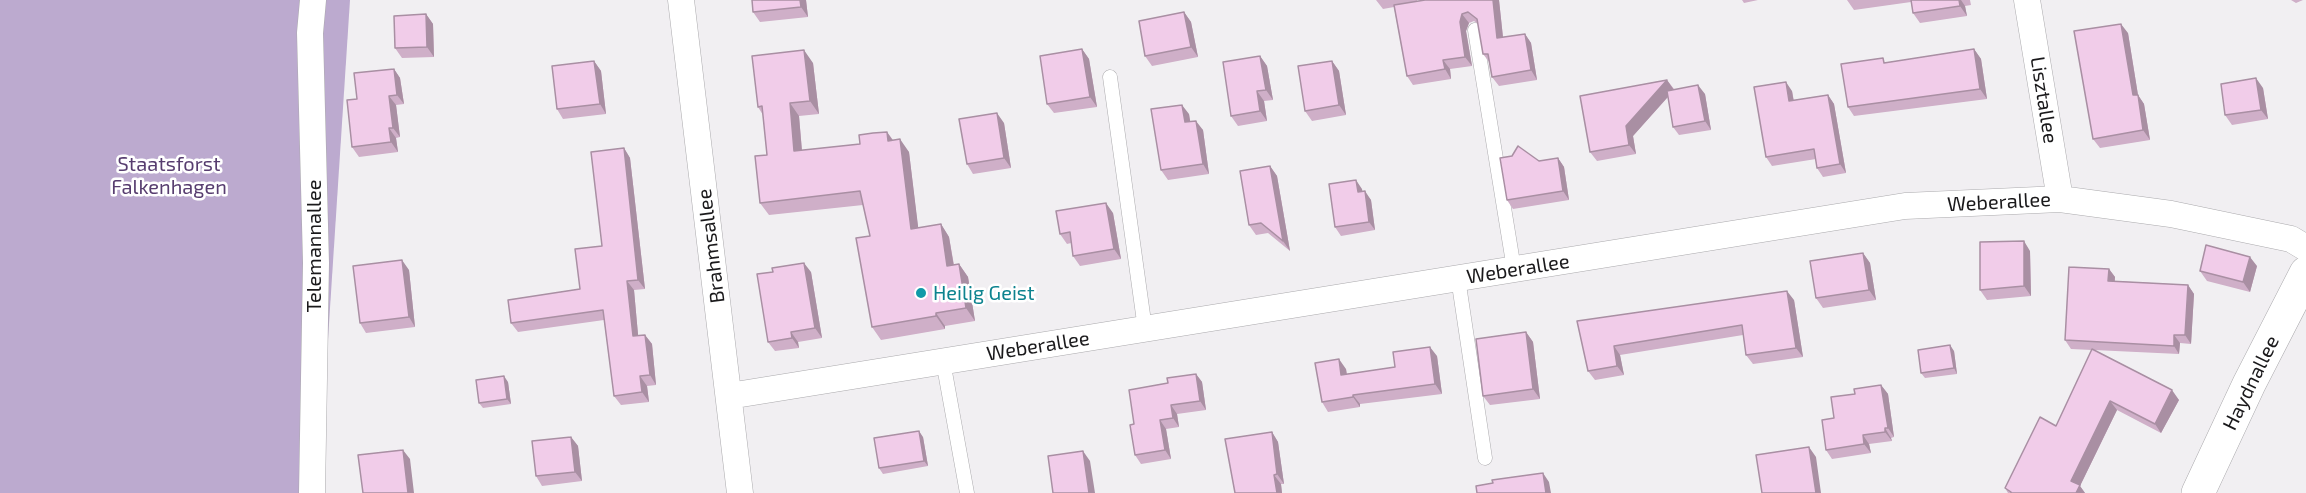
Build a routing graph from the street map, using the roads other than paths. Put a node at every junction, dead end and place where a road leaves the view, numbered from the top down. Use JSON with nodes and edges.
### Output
{"nodes":[{"id":1,"x":313,"y":0,"type":"edge"},
{"id":2,"x":681,"y":0,"type":"edge"},
{"id":3,"x":2027,"y":0,"type":"edge"},
{"id":4,"x":1476,"y":30,"type":"edge"},
{"id":5,"x":1110,"y":77,"type":"dead end"},
{"id":6,"x":2060,"y":199,"type":"junction"},
{"id":7,"x":2306,"y":248,"type":"edge"},
{"id":8,"x":1514,"y":269,"type":"junction"},
{"id":9,"x":2306,"y":273,"type":"edge"},
{"id":10,"x":1458,"y":278,"type":"junction"},
{"id":11,"x":1145,"y":329,"type":"junction"},
{"id":12,"x":944,"y":361,"type":"junction"},
{"id":13,"x":729,"y":396,"type":"junction"},
{"id":14,"x":1485,"y":458,"type":"dead end"},
{"id":15,"x":312,"y":493,"type":"edge"},
{"id":16,"x":740,"y":493,"type":"edge"},
{"id":17,"x":966,"y":493,"type":"edge"},
{"id":18,"x":2198,"y":493,"type":"edge"}],
"edges":[{"from":1,"to":15,"type":"street","name":"Telemannallee"},
{"from":2,"to":13,"type":"street","name":"Brahmsallee"},
{"from":3,"to":6,"type":"street","name":"Lisztallee"},
{"from":4,"to":8,"type":"lane"},
{"from":5,"to":11,"type":"lane"},
{"from":6,"to":7,"type":"street","name":"Weberallee"},
{"from":6,"to":8,"type":"street","name":"Weberallee"},
{"from":8,"to":10,"type":"street","name":"Weberallee"},
{"from":9,"to":18,"type":"street","name":"Haydnallee"},
{"from":10,"to":11,"type":"street","name":"Weberallee"},
{"from":10,"to":14,"type":"lane"},
{"from":11,"to":12,"type":"street","name":"Weberallee"},
{"from":12,"to":13,"type":"street","name":"Weberallee"},
{"from":12,"to":17,"type":"lane"},
{"from":13,"to":16,"type":"street","name":"Brahmsallee"}]}
